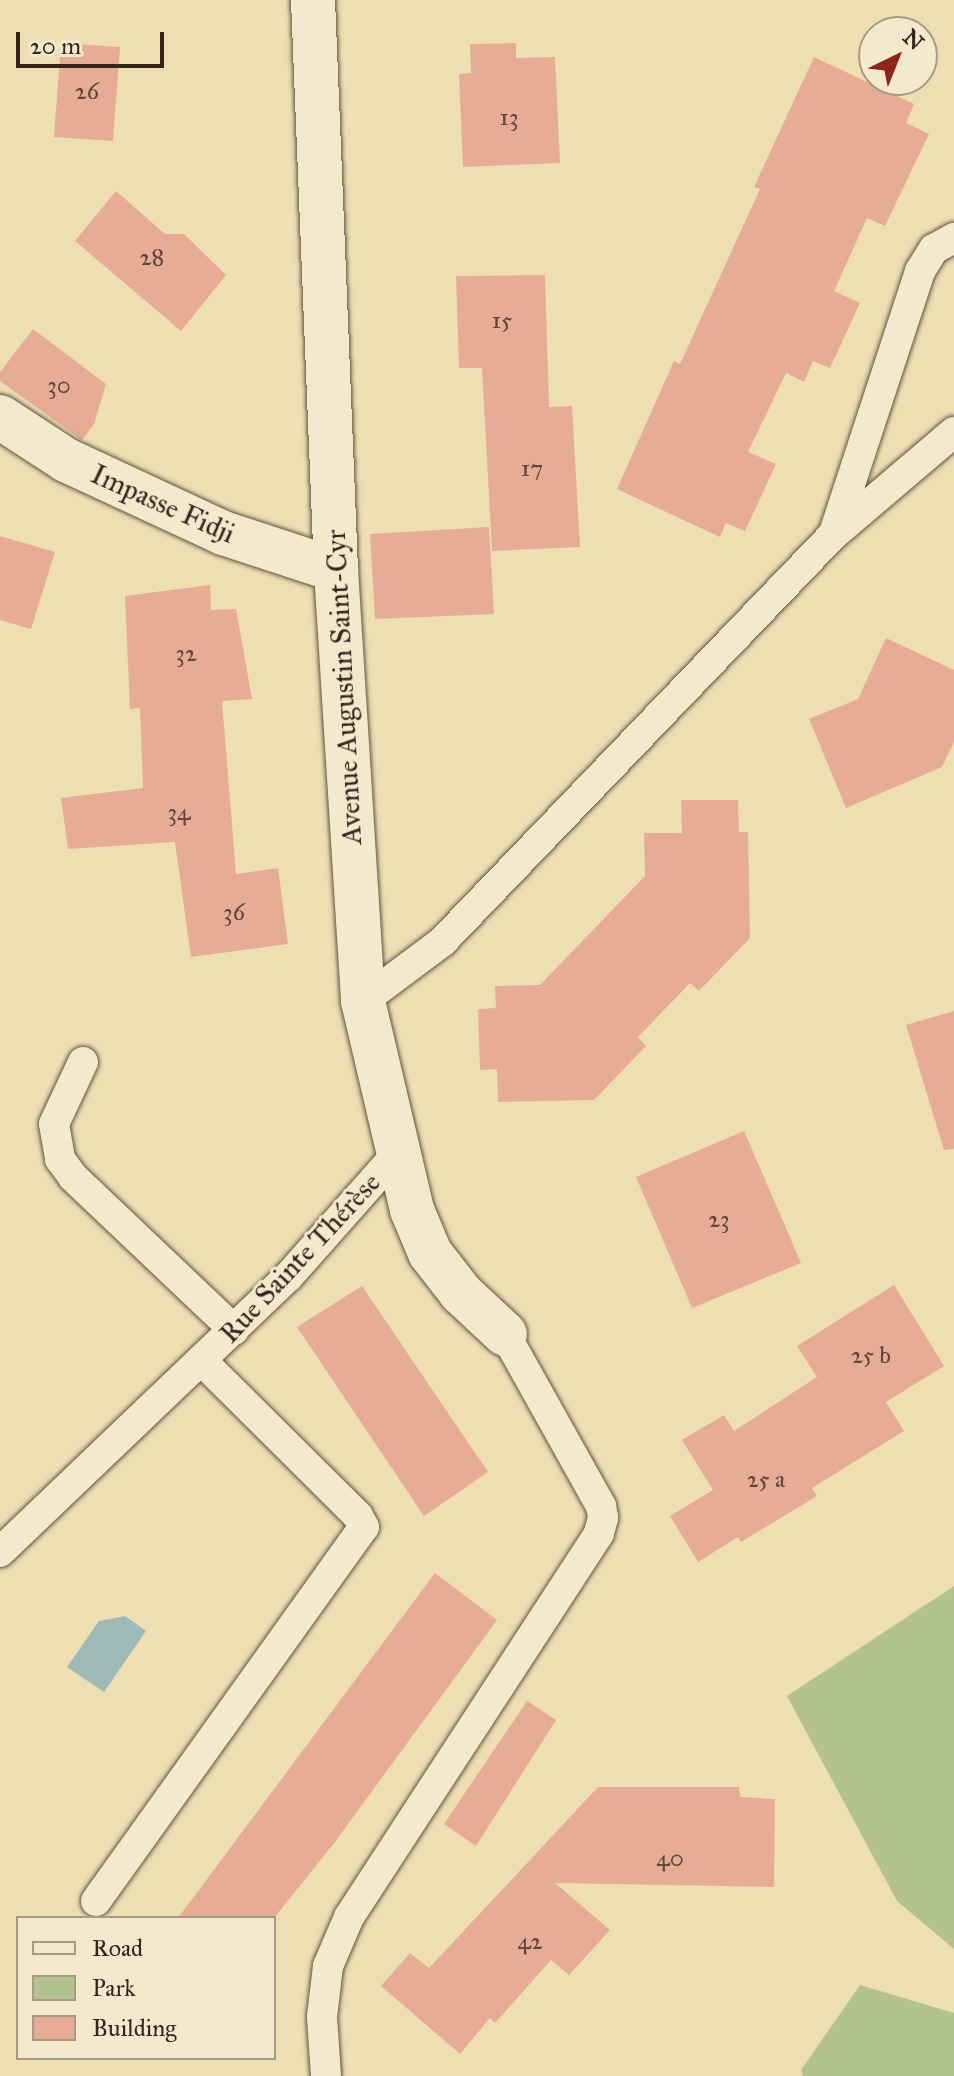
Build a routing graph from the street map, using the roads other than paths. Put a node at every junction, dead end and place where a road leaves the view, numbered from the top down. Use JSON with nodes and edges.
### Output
{"nodes":[{"id":1,"x":313,"y":0,"type":"edge"},
{"id":2,"x":954,"y":238,"type":"edge"},
{"id":3,"x":0,"y":417,"type":"edge"},
{"id":4,"x":954,"y":432,"type":"edge"},
{"id":5,"x":833,"y":535,"type":"junction"},
{"id":6,"x":336,"y":570,"type":"junction"},
{"id":7,"x":363,"y":1001,"type":"junction"},
{"id":8,"x":83,"y":1062,"type":"dead end"},
{"id":9,"x":397,"y":1154,"type":"junction"},
{"id":10,"x":234,"y":1330,"type":"junction"},
{"id":11,"x":505,"y":1334,"type":"joint"},
{"id":12,"x":202,"y":1361,"type":"junction"},
{"id":13,"x":0,"y":1552,"type":"edge"},
{"id":14,"x":96,"y":1901,"type":"dead end"},
{"id":15,"x":326,"y":2076,"type":"edge"}],
"edges":[{"from":1,"to":6,"type":"street","name":"Avenue Augustin Saint-Cyr"},
{"from":2,"to":5,"type":"lane"},
{"from":3,"to":6,"type":"street","name":"Impasse Fidji"},
{"from":4,"to":5,"type":"lane"},
{"from":5,"to":7,"type":"lane"},
{"from":6,"to":7,"type":"street","name":"Avenue Augustin Saint-Cyr"},
{"from":7,"to":9,"type":"street","name":"Avenue Augustin Saint-Cyr"},
{"from":8,"to":10,"type":"lane"},
{"from":9,"to":10,"type":"lane","name":"Rue Sainte Thérèse"},
{"from":9,"to":11,"type":"street","name":"Avenue Augustin Saint-Cyr"},
{"from":10,"to":12,"type":"lane","name":"Rue Sainte Thérèse"},
{"from":11,"to":15,"type":"lane"},
{"from":12,"to":13,"type":"lane","name":"Rue Sainte Thérèse"},
{"from":12,"to":14,"type":"lane"}]}
